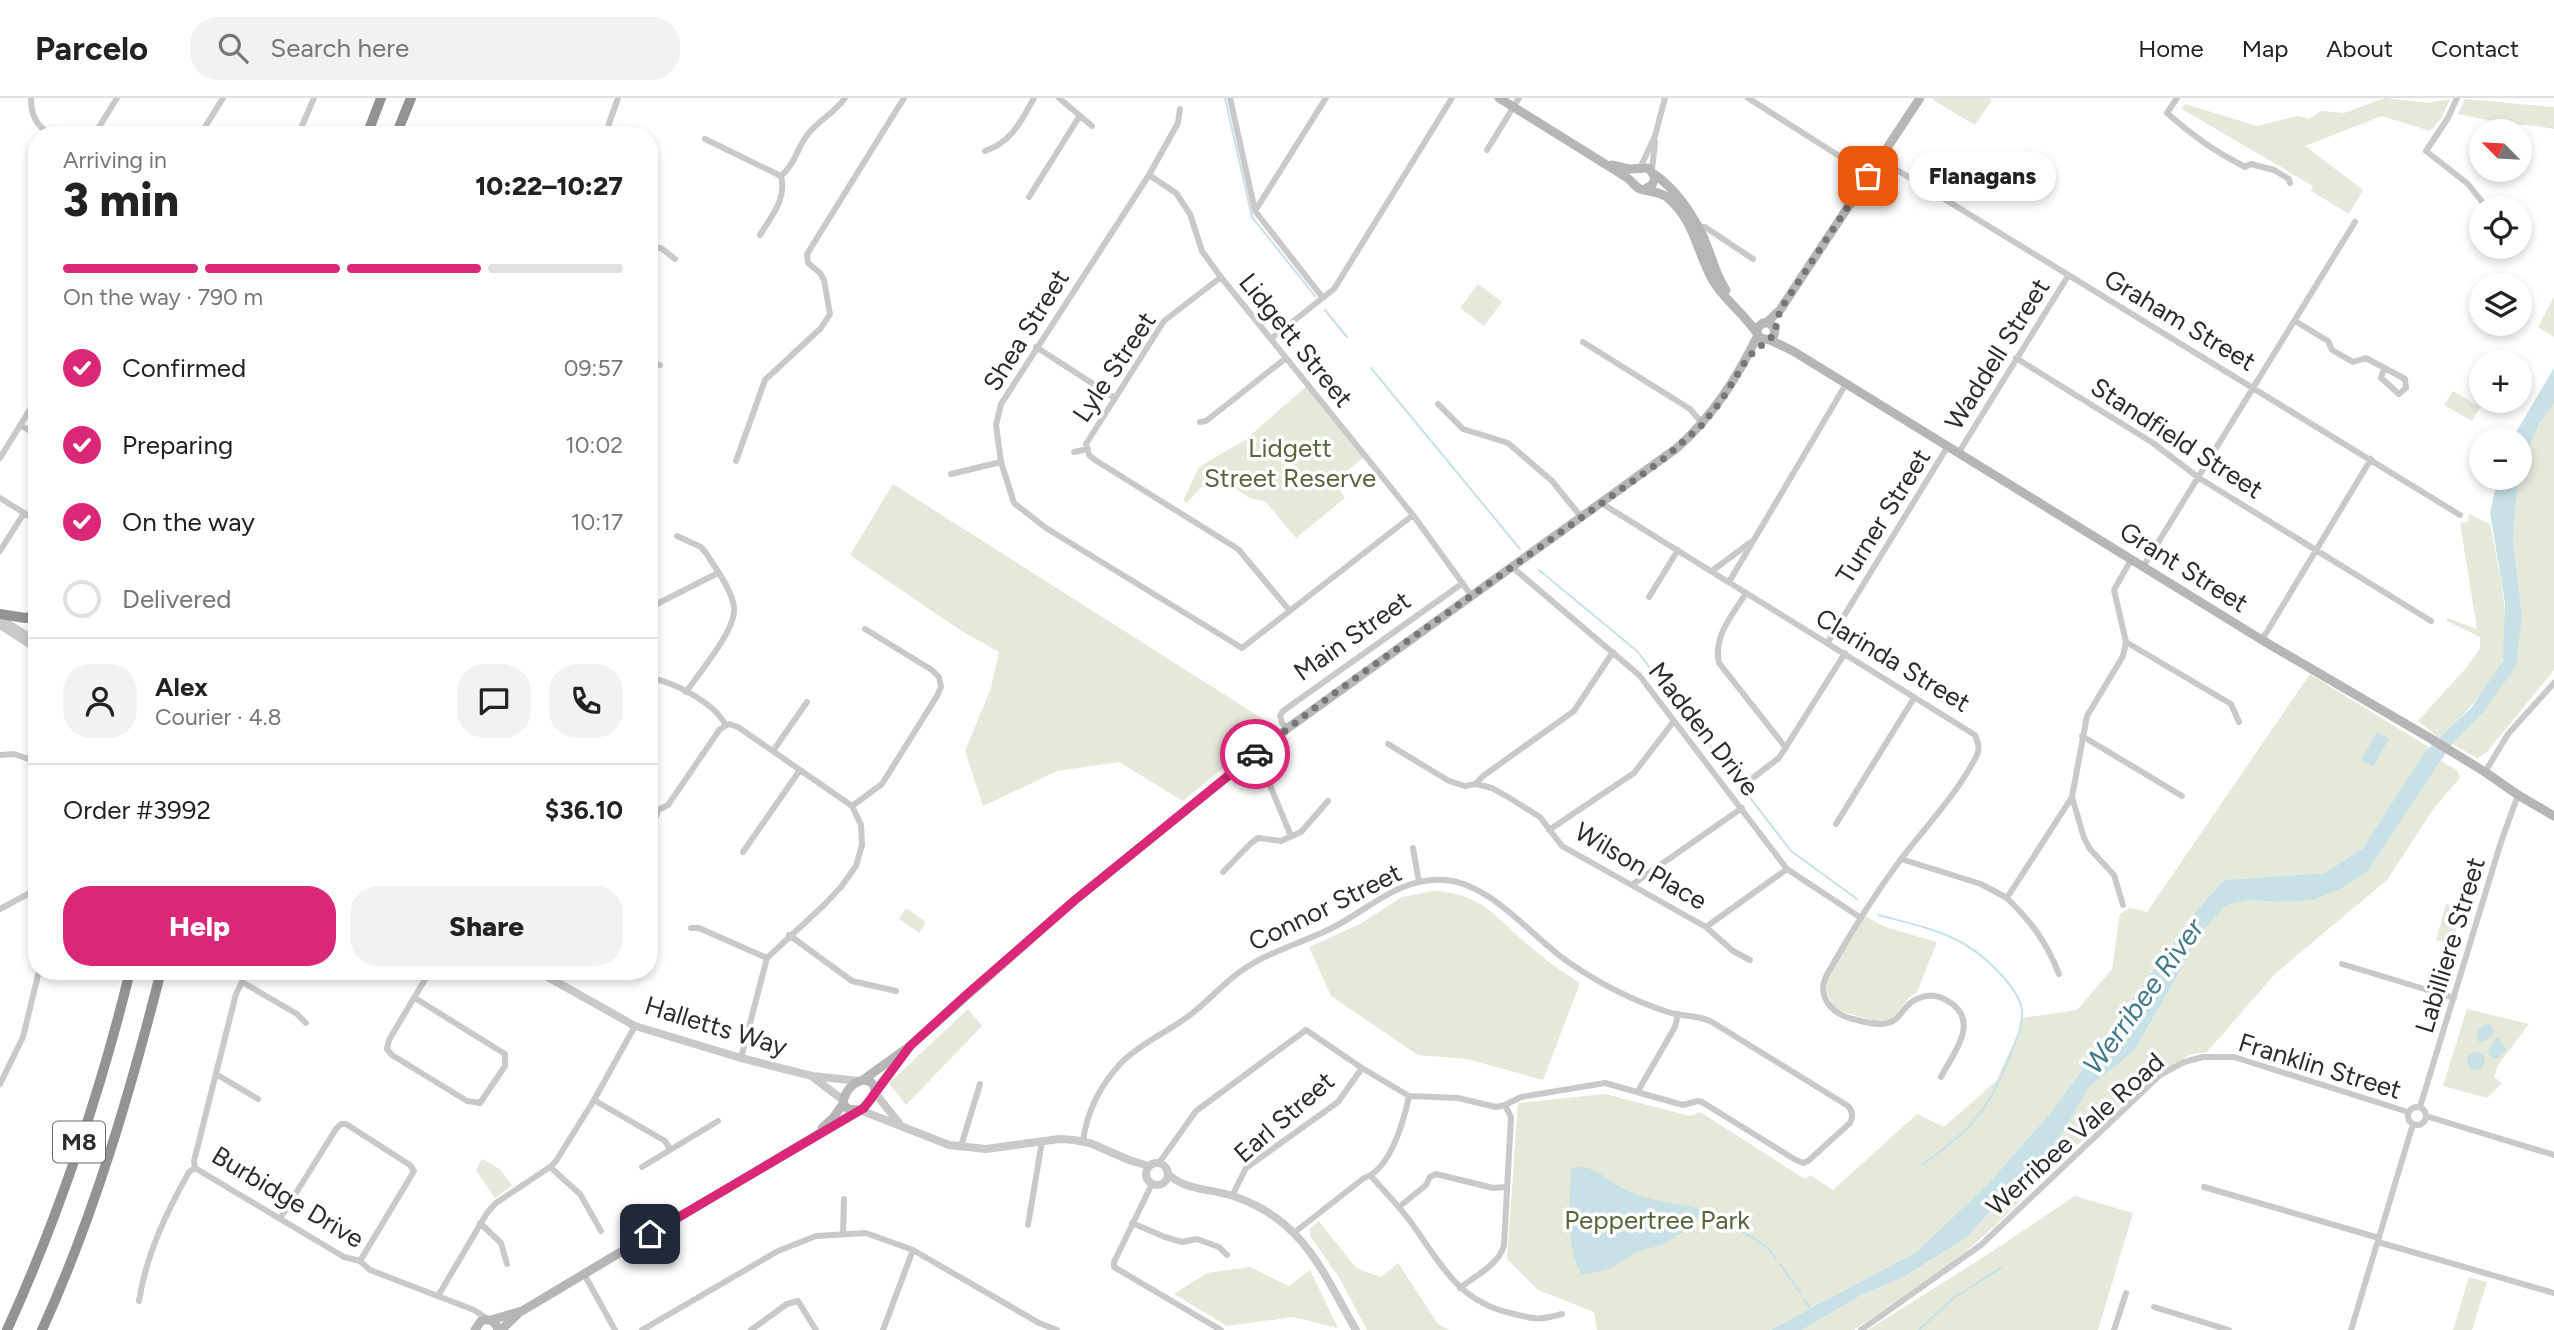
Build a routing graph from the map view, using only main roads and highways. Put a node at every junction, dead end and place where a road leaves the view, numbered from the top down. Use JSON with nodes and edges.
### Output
{"nodes":[{"id":1,"x":382,"y":98,"type":"edge"},
{"id":2,"x":411,"y":98,"type":"edge"},
{"id":3,"x":1499,"y":98,"type":"edge"},
{"id":4,"x":1920,"y":98,"type":"edge"},
{"id":5,"x":371,"y":126,"type":"edge"},
{"id":6,"x":400,"y":126,"type":"edge"},
{"id":7,"x":1591,"y":157,"type":"junction"},
{"id":8,"x":1640,"y":167,"type":"junction"},
{"id":9,"x":1653,"y":172,"type":"junction"},
{"id":10,"x":1633,"y":181,"type":"junction"},
{"id":11,"x":1645,"y":189,"type":"junction"},
{"id":12,"x":1771,"y":325,"type":"junction"},
{"id":13,"x":1758,"y":334,"type":"junction"},
{"id":14,"x":1768,"y":340,"type":"junction"},
{"id":15,"x":1793,"y":351,"type":"junction"},
{"id":16,"x":1748,"y":357,"type":"junction"},
{"id":17,"x":0,"y":617,"type":"edge"},
{"id":18,"x":28,"y":618,"type":"edge"},
{"id":19,"x":2554,"y":816,"type":"edge"},
{"id":20,"x":127,"y":980,"type":"edge"},
{"id":21,"x":159,"y":980,"type":"edge"},
{"id":22,"x":910,"y":1046,"type":"junction"},
{"id":23,"x":861,"y":1080,"type":"junction"},
{"id":24,"x":875,"y":1092,"type":"junction"},
{"id":25,"x":843,"y":1102,"type":"junction"},
{"id":26,"x":858,"y":1110,"type":"junction"},
{"id":27,"x":795,"y":1147,"type":"junction"},
{"id":28,"x":522,"y":1311,"type":"junction"},
{"id":29,"x":490,"y":1320,"type":"junction"},
{"id":30,"x":475,"y":1329,"type":"edge"},
{"id":31,"x":7,"y":1330,"type":"edge"},
{"id":32,"x":42,"y":1330,"type":"edge"},
{"id":33,"x":500,"y":1330,"type":"edge"}],
"edges":[{"from":1,"to":5,"type":"highway"},
{"from":2,"to":6,"type":"highway"},
{"from":3,"to":7,"type":"main road"},
{"from":4,"to":12,"type":"main road"},
{"from":7,"to":8,"type":"main road"},
{"from":7,"to":10,"type":"main road"},
{"from":8,"to":9,"type":"main road"},
{"from":8,"to":10,"type":"main road"},
{"from":9,"to":11,"type":"main road"},
{"from":9,"to":12,"type":"main road","name":"Grant Street"},
{"from":10,"to":11,"type":"main road"},
{"from":11,"to":13,"type":"main road","name":"Grant Street"},
{"from":12,"to":13,"type":"main road","name":"Main Street"},
{"from":12,"to":14,"type":"main road"},
{"from":12,"to":15,"type":"main road","name":"Grant Street"},
{"from":13,"to":14,"type":"main road","name":"Grant Street"},
{"from":13,"to":16,"type":"main road","name":"Main Street"},
{"from":14,"to":15,"type":"main road","name":"Grant Street"},
{"from":14,"to":16,"type":"main road","name":"Main Street"},
{"from":15,"to":19,"type":"main road","name":"Grant Street"},
{"from":16,"to":22,"type":"main road","name":"Main Street"},
{"from":17,"to":18,"type":"highway"},
{"from":20,"to":31,"type":"highway","number":"M8"},
{"from":21,"to":32,"type":"highway","number":"M8"},
{"from":22,"to":23,"type":"main road","name":"Main Street"},
{"from":22,"to":24,"type":"main road","name":"Main Street"},
{"from":23,"to":24,"type":"main road"},
{"from":23,"to":25,"type":"main road"},
{"from":24,"to":26,"type":"main road"},
{"from":25,"to":26,"type":"main road"},
{"from":25,"to":27,"type":"main road"},
{"from":26,"to":27,"type":"main road"},
{"from":27,"to":28,"type":"main road"},
{"from":28,"to":29,"type":"main road"},
{"from":28,"to":33,"type":"main road"},
{"from":29,"to":30,"type":"main road"},
{"from":29,"to":33,"type":"main road"}]}
